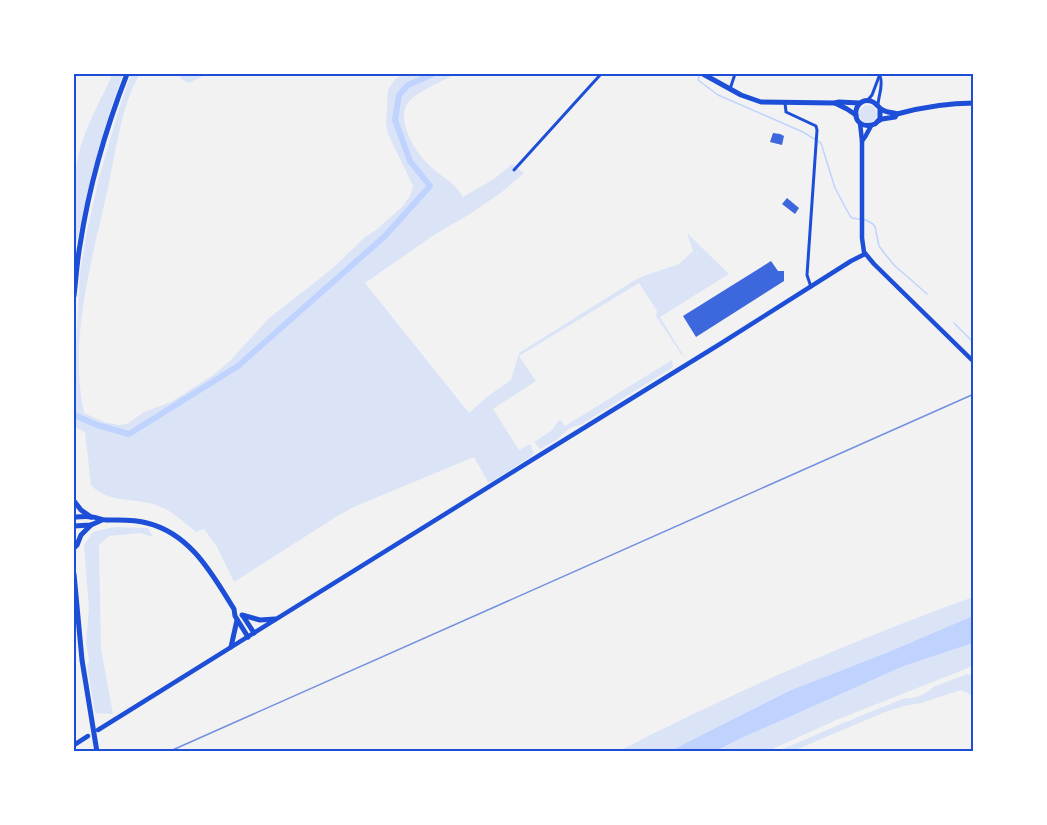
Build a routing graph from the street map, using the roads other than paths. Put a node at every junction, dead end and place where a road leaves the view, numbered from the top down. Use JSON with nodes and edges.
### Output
{"nodes":[{"id":1,"x":127,"y":74,"type":"edge"},
{"id":2,"x":601,"y":74,"type":"edge"},
{"id":3,"x":704,"y":74,"type":"edge"},
{"id":4,"x":735,"y":74,"type":"edge"},
{"id":5,"x":880,"y":75,"type":"edge"},
{"id":6,"x":729,"y":89,"type":"junction"},
{"id":7,"x":867,"y":101,"type":"junction"},
{"id":8,"x":835,"y":103,"type":"junction"},
{"id":9,"x":860,"y":103,"type":"junction"},
{"id":10,"x":974,"y":103,"type":"edge"},
{"id":11,"x":785,"y":105,"type":"junction"},
{"id":12,"x":879,"y":107,"type":"junction"},
{"id":13,"x":897,"y":114,"type":"junction"},
{"id":14,"x":856,"y":115,"type":"junction"},
{"id":15,"x":878,"y":122,"type":"junction"},
{"id":16,"x":860,"y":123,"type":"junction"},
{"id":17,"x":871,"y":126,"type":"junction"},
{"id":18,"x":862,"y":141,"type":"junction"},
{"id":19,"x":514,"y":170,"type":"dead end"},
{"id":20,"x":866,"y":254,"type":"junction"},
{"id":21,"x":811,"y":288,"type":"junction"},
{"id":22,"x":74,"y":296,"type":"edge"},
{"id":23,"x":974,"y":362,"type":"edge"},
{"id":24,"x":74,"y":501,"type":"edge"},
{"id":25,"x":74,"y":517,"type":"edge"},
{"id":26,"x":92,"y":517,"type":"junction"},
{"id":27,"x":102,"y":520,"type":"junction"},
{"id":28,"x":91,"y":525,"type":"junction"},
{"id":29,"x":74,"y":526,"type":"edge"},
{"id":30,"x":74,"y":548,"type":"edge"},
{"id":31,"x":74,"y":574,"type":"edge"},
{"id":32,"x":234,"y":609,"type":"junction"},
{"id":33,"x":242,"y":615,"type":"junction"},
{"id":34,"x":275,"y":619,"type":"junction"},
{"id":35,"x":237,"y":620,"type":"junction"},
{"id":36,"x":254,"y":633,"type":"junction"},
{"id":37,"x":248,"y":637,"type":"junction"},
{"id":38,"x":231,"y":647,"type":"junction"},
{"id":39,"x":98,"y":730,"type":"dead end"},
{"id":40,"x":88,"y":736,"type":"dead end"},
{"id":41,"x":74,"y":745,"type":"edge"},
{"id":42,"x":96,"y":752,"type":"edge"}],
"edges":[{"from":1,"to":22,"type":"main road"},
{"from":2,"to":19,"type":"street"},
{"from":3,"to":6,"type":"main road"},
{"from":4,"to":6,"type":"street"},
{"from":5,"to":7,"type":"street"},
{"from":5,"to":12,"type":"street"},
{"from":6,"to":11,"type":"main road"},
{"from":7,"to":9,"type":"main road"},
{"from":7,"to":12,"type":"main road"},
{"from":8,"to":9,"type":"main road"},
{"from":8,"to":11,"type":"main road"},
{"from":8,"to":14,"type":"main road"},
{"from":9,"to":14,"type":"main road"},
{"from":10,"to":13,"type":"main road"},
{"from":11,"to":21,"type":"street"},
{"from":12,"to":13,"type":"main road"},
{"from":12,"to":15,"type":"main road"},
{"from":13,"to":15,"type":"main road"},
{"from":14,"to":16,"type":"main road"},
{"from":15,"to":17,"type":"main road"},
{"from":16,"to":17,"type":"main road"},
{"from":16,"to":18,"type":"main road"},
{"from":17,"to":18,"type":"main road"},
{"from":18,"to":20,"type":"main road"},
{"from":20,"to":21,"type":"main road"},
{"from":20,"to":23,"type":"main road"},
{"from":21,"to":34,"type":"main road"},
{"from":24,"to":26,"type":"main road"},
{"from":25,"to":26,"type":"main road"},
{"from":26,"to":27,"type":"main road"},
{"from":27,"to":28,"type":"main road"},
{"from":27,"to":32,"type":"main road"},
{"from":28,"to":29,"type":"main road"},
{"from":28,"to":30,"type":"main road"},
{"from":31,"to":42,"type":"main road"},
{"from":32,"to":33,"type":"main road"},
{"from":32,"to":35,"type":"main road"},
{"from":33,"to":34,"type":"main road"},
{"from":33,"to":36,"type":"main road"},
{"from":34,"to":36,"type":"main road"},
{"from":35,"to":37,"type":"main road"},
{"from":35,"to":38,"type":"main road"},
{"from":36,"to":37,"type":"main road"},
{"from":37,"to":38,"type":"main road"},
{"from":38,"to":39,"type":"main road"},
{"from":40,"to":41,"type":"main road"}]}
